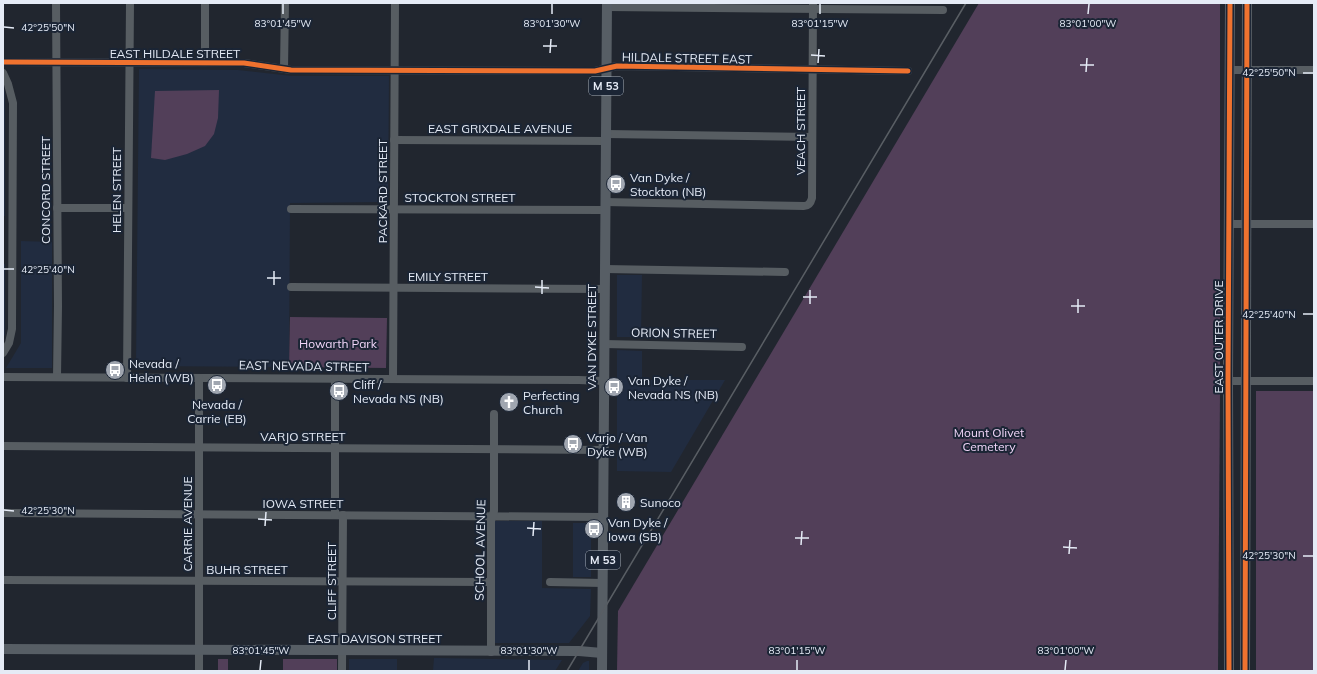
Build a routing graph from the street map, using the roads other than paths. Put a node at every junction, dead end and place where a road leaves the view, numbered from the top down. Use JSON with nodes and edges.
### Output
{"nodes":[{"id":1,"x":56,"y":3,"type":"edge"},
{"id":2,"x":130,"y":3,"type":"edge"},
{"id":3,"x":205,"y":3,"type":"edge"},
{"id":4,"x":285,"y":3,"type":"edge"},
{"id":5,"x":395,"y":3,"type":"edge"},
{"id":6,"x":1230,"y":3,"type":"edge"},
{"id":7,"x":1247,"y":3,"type":"edge"},
{"id":8,"x":607,"y":5,"type":"edge"},
{"id":9,"x":813,"y":6,"type":"edge"},
{"id":10,"x":943,"y":10,"type":"dead end"},
{"id":11,"x":3,"y":62,"type":"edge"},
{"id":12,"x":56,"y":62,"type":"junction"},
{"id":13,"x":129,"y":63,"type":"junction"},
{"id":14,"x":205,"y":63,"type":"junction"},
{"id":15,"x":606,"y":68,"type":"junction"},
{"id":16,"x":284,"y":69,"type":"junction"},
{"id":17,"x":395,"y":70,"type":"junction"},
{"id":18,"x":812,"y":70,"type":"junction"},
{"id":19,"x":1229,"y":70,"type":"junction"},
{"id":20,"x":1247,"y":70,"type":"junction"},
{"id":21,"x":1314,"y":70,"type":"edge"},
{"id":22,"x":908,"y":71,"type":"dead end"},
{"id":23,"x":3,"y":73,"type":"edge"},
{"id":24,"x":606,"y":137,"type":"junction"},
{"id":25,"x":812,"y":137,"type":"junction"},
{"id":26,"x":394,"y":140,"type":"junction"},
{"id":27,"x":605,"y":206,"type":"junction"},
{"id":28,"x":804,"y":206,"type":"joint"},
{"id":29,"x":58,"y":208,"type":"junction"},
{"id":30,"x":128,"y":208,"type":"junction"},
{"id":31,"x":291,"y":209,"type":"dead end"},
{"id":32,"x":394,"y":209,"type":"junction"},
{"id":33,"x":1229,"y":224,"type":"junction"},
{"id":34,"x":1246,"y":224,"type":"junction"},
{"id":35,"x":1314,"y":224,"type":"edge"},
{"id":36,"x":605,"y":269,"type":"junction"},
{"id":37,"x":785,"y":272,"type":"dead end"},
{"id":38,"x":290,"y":287,"type":"dead end"},
{"id":39,"x":393,"y":287,"type":"junction"},
{"id":40,"x":605,"y":288,"type":"junction"},
{"id":41,"x":604,"y":344,"type":"junction"},
{"id":42,"x":742,"y":346,"type":"dead end"},
{"id":43,"x":3,"y":353,"type":"edge"},
{"id":44,"x":3,"y":377,"type":"edge"},
{"id":45,"x":57,"y":377,"type":"junction"},
{"id":46,"x":127,"y":378,"type":"junction"},
{"id":47,"x":199,"y":378,"type":"junction"},
{"id":48,"x":335,"y":379,"type":"junction"},
{"id":49,"x":393,"y":379,"type":"junction"},
{"id":50,"x":1228,"y":381,"type":"junction"},
{"id":51,"x":1246,"y":381,"type":"junction"},
{"id":52,"x":1314,"y":381,"type":"edge"},
{"id":53,"x":604,"y":382,"type":"junction"},
{"id":54,"x":494,"y":414,"type":"dead end"},
{"id":55,"x":3,"y":446,"type":"edge"},
{"id":56,"x":199,"y":447,"type":"junction"},
{"id":57,"x":335,"y":448,"type":"junction"},
{"id":58,"x":494,"y":449,"type":"junction"},
{"id":59,"x":604,"y":450,"type":"junction"},
{"id":60,"x":3,"y":513,"type":"edge"},
{"id":61,"x":199,"y":514,"type":"junction"},
{"id":62,"x":339,"y":515,"type":"junction"},
{"id":63,"x":492,"y":516,"type":"junction"},
{"id":64,"x":603,"y":516,"type":"junction"},
{"id":65,"x":3,"y":580,"type":"edge"},
{"id":66,"x":199,"y":581,"type":"junction"},
{"id":67,"x":343,"y":582,"type":"junction"},
{"id":68,"x":491,"y":582,"type":"junction"},
{"id":69,"x":550,"y":582,"type":"dead end"},
{"id":70,"x":603,"y":583,"type":"junction"},
{"id":71,"x":3,"y":649,"type":"edge"},
{"id":72,"x":199,"y":650,"type":"junction"},
{"id":73,"x":342,"y":651,"type":"junction"},
{"id":74,"x":491,"y":652,"type":"junction"},
{"id":75,"x":602,"y":653,"type":"junction"},
{"id":76,"x":199,"y":671,"type":"edge"},
{"id":77,"x":342,"y":671,"type":"edge"},
{"id":78,"x":602,"y":671,"type":"edge"},
{"id":79,"x":1230,"y":671,"type":"edge"},
{"id":80,"x":1245,"y":671,"type":"edge"}],
"edges":[{"from":1,"to":12,"type":"street","name":"CONCORD STREET"},
{"from":2,"to":13,"type":"street","name":"HELEN STREET"},
{"from":3,"to":14,"type":"street"},
{"from":4,"to":16,"type":"street"},
{"from":5,"to":17,"type":"street","name":"PACKARD STREET"},
{"from":6,"to":19,"type":"main road","name":"EAST OUTER DRIVE"},
{"from":7,"to":20,"type":"main road"},
{"from":8,"to":9,"type":"street"},
{"from":8,"to":15,"type":"main road","name":"VAN DYKE STREET","number":"M 53"},
{"from":9,"to":10,"type":"street"},
{"from":9,"to":18,"type":"street","name":"VEACH STREET"},
{"from":11,"to":12,"type":"street","name":"EAST HILDALE STREET"},
{"from":12,"to":13,"type":"street","name":"EAST HILDALE STREET"},
{"from":12,"to":29,"type":"street","name":"CONCORD STREET"},
{"from":13,"to":14,"type":"street","name":"EAST HILDALE STREET"},
{"from":13,"to":30,"type":"street","name":"HELEN STREET"},
{"from":14,"to":16,"type":"street","name":"EAST HILDALE STREET"},
{"from":15,"to":17,"type":"street","name":"HILDALE STREET EAST"},
{"from":15,"to":18,"type":"street","name":"HILDALE STREET EAST"},
{"from":15,"to":24,"type":"main road","name":"VAN DYKE STREET","number":"M 53"},
{"from":16,"to":17,"type":"street","name":"EAST HILDALE STREET"},
{"from":17,"to":26,"type":"street","name":"PACKARD STREET"},
{"from":18,"to":22,"type":"street","name":"HILDALE STREET EAST"},
{"from":18,"to":25,"type":"street","name":"VEACH STREET"},
{"from":19,"to":20,"type":"street"},
{"from":19,"to":33,"type":"main road","name":"EAST OUTER DRIVE"},
{"from":20,"to":21,"type":"street"},
{"from":20,"to":34,"type":"main road"},
{"from":23,"to":43,"type":"street"},
{"from":24,"to":25,"type":"street","name":"EAST GRIXDALE AVENUE"},
{"from":24,"to":26,"type":"street","name":"EAST GRIXDALE AVENUE"},
{"from":24,"to":27,"type":"main road","name":"VAN DYKE STREET","number":"M 53"},
{"from":25,"to":28,"type":"street","name":"VEACH STREET"},
{"from":26,"to":32,"type":"street","name":"PACKARD STREET"},
{"from":27,"to":28,"type":"street","name":"STOCKTON STREET"},
{"from":27,"to":32,"type":"street","name":"STOCKTON STREET"},
{"from":27,"to":36,"type":"main road","name":"VAN DYKE STREET","number":"M 53"},
{"from":29,"to":30,"type":"street"},
{"from":29,"to":45,"type":"street","name":"CONCORD STREET"},
{"from":30,"to":46,"type":"street","name":"HELEN STREET"},
{"from":31,"to":32,"type":"street","name":"STOCKTON STREET"},
{"from":32,"to":39,"type":"street","name":"PACKARD STREET"},
{"from":33,"to":34,"type":"street"},
{"from":33,"to":50,"type":"main road","name":"EAST OUTER DRIVE"},
{"from":34,"to":35,"type":"street"},
{"from":34,"to":51,"type":"main road"},
{"from":36,"to":37,"type":"street"},
{"from":36,"to":40,"type":"main road","name":"VAN DYKE STREET","number":"M 53"},
{"from":38,"to":39,"type":"street","name":"EMILY STREET"},
{"from":39,"to":40,"type":"street","name":"EMILY STREET"},
{"from":39,"to":49,"type":"street","name":"PACKARD STREET"},
{"from":40,"to":41,"type":"main road","name":"VAN DYKE STREET","number":"M 53"},
{"from":41,"to":42,"type":"street","name":"ORION STREET"},
{"from":41,"to":53,"type":"main road","name":"VAN DYKE STREET","number":"M 53"},
{"from":44,"to":45,"type":"street","name":"EAST NEVADA STREET"},
{"from":45,"to":46,"type":"street","name":"EAST NEVADA STREET"},
{"from":46,"to":47,"type":"street","name":"EAST NEVADA STREET"},
{"from":47,"to":48,"type":"street","name":"EAST NEVADA STREET"},
{"from":47,"to":56,"type":"street","name":"CARRIE AVENUE"},
{"from":48,"to":49,"type":"street","name":"EAST NEVADA STREET"},
{"from":48,"to":57,"type":"street","name":"CLIFF STREET"},
{"from":49,"to":53,"type":"street","name":"EAST NEVADA STREET"},
{"from":50,"to":51,"type":"street"},
{"from":50,"to":79,"type":"main road","name":"EAST OUTER DRIVE"},
{"from":51,"to":52,"type":"street"},
{"from":51,"to":80,"type":"main road"},
{"from":53,"to":59,"type":"main road","name":"VAN DYKE STREET","number":"M 53"},
{"from":54,"to":58,"type":"street","name":"SCHOOL AVENUE"},
{"from":55,"to":56,"type":"street","name":"VARJO STREET"},
{"from":56,"to":57,"type":"street","name":"VARJO STREET"},
{"from":56,"to":61,"type":"street","name":"CARRIE AVENUE"},
{"from":57,"to":58,"type":"street","name":"VARJO STREET"},
{"from":57,"to":62,"type":"street","name":"CLIFF STREET"},
{"from":58,"to":59,"type":"street","name":"VARJO STREET"},
{"from":58,"to":63,"type":"street","name":"SCHOOL AVENUE"},
{"from":59,"to":64,"type":"main road","name":"VAN DYKE STREET","number":"M 53"},
{"from":60,"to":61,"type":"street","name":"IOWA STREET"},
{"from":61,"to":62,"type":"street","name":"IOWA STREET"},
{"from":61,"to":66,"type":"street","name":"CARRIE AVENUE"},
{"from":62,"to":63,"type":"street","name":"IOWA STREET"},
{"from":62,"to":67,"type":"street","name":"CLIFF STREET"},
{"from":63,"to":64,"type":"street","name":"IOWA STREET"},
{"from":63,"to":68,"type":"street","name":"SCHOOL AVENUE"},
{"from":64,"to":70,"type":"main road","name":"VAN DYKE STREET","number":"M 53"},
{"from":65,"to":66,"type":"street","name":"BUHR STREET"},
{"from":66,"to":67,"type":"street","name":"BUHR STREET"},
{"from":66,"to":72,"type":"street","name":"CARRIE AVENUE"},
{"from":67,"to":68,"type":"street","name":"BUHR STREET"},
{"from":67,"to":73,"type":"street","name":"CLIFF STREET"},
{"from":68,"to":74,"type":"street","name":"SCHOOL AVENUE"},
{"from":69,"to":70,"type":"street"},
{"from":70,"to":75,"type":"main road","name":"VAN DYKE STREET","number":"M 53"},
{"from":71,"to":72,"type":"main road","name":"EAST DAVISON STREET"},
{"from":72,"to":73,"type":"main road","name":"EAST DAVISON STREET"},
{"from":72,"to":76,"type":"street","name":"CARRIE AVENUE"},
{"from":73,"to":74,"type":"main road","name":"EAST DAVISON STREET"},
{"from":73,"to":77,"type":"street","name":"CLIFF STREET"},
{"from":74,"to":75,"type":"main road","name":"EAST DAVISON STREET"},
{"from":75,"to":78,"type":"main road","name":"VAN DYKE STREET","number":"M 53"}]}
